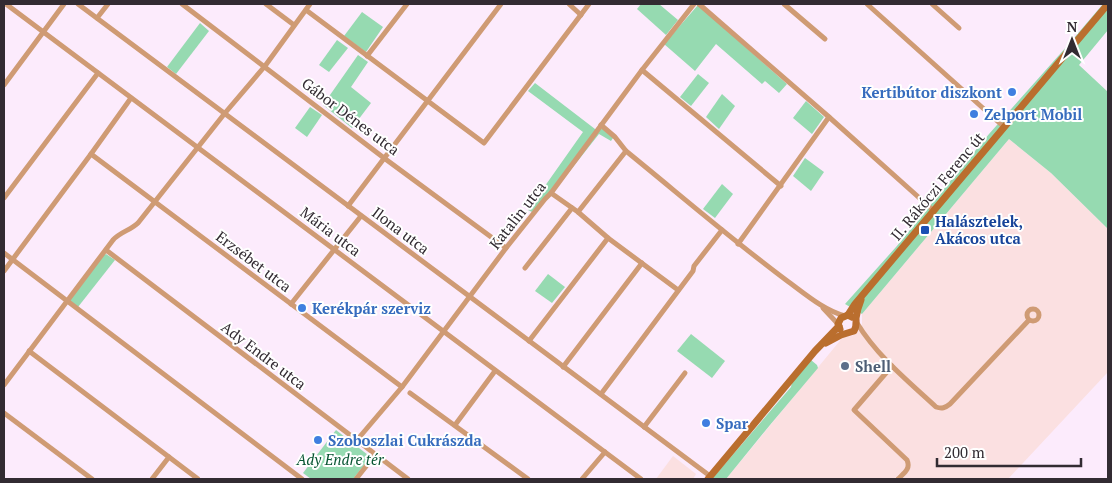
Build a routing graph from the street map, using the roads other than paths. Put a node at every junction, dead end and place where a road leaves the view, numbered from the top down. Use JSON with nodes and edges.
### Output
{"nodes":[{"id":1,"x":6,"y":4,"type":"edge"},
{"id":2,"x":64,"y":4,"type":"edge"},
{"id":3,"x":78,"y":4,"type":"edge"},
{"id":4,"x":108,"y":4,"type":"edge"},
{"id":5,"x":182,"y":4,"type":"edge"},
{"id":6,"x":266,"y":4,"type":"edge"},
{"id":7,"x":310,"y":4,"type":"edge"},
{"id":8,"x":407,"y":4,"type":"edge"},
{"id":9,"x":501,"y":4,"type":"edge"},
{"id":10,"x":569,"y":4,"type":"edge"},
{"id":11,"x":589,"y":4,"type":"edge"},
{"id":12,"x":694,"y":4,"type":"edge"},
{"id":13,"x":699,"y":4,"type":"edge"},
{"id":14,"x":784,"y":4,"type":"edge"},
{"id":15,"x":867,"y":4,"type":"edge"},
{"id":16,"x":932,"y":4,"type":"edge"},
{"id":17,"x":1108,"y":4,"type":"edge"},
{"id":18,"x":306,"y":10,"type":"junction"},
{"id":19,"x":581,"y":15,"type":"junction"},
{"id":20,"x":97,"y":18,"type":"junction"},
{"id":21,"x":294,"y":25,"type":"junction"},
{"id":22,"x":959,"y":28,"type":"dead end"},
{"id":23,"x":43,"y":32,"type":"junction"},
{"id":24,"x":825,"y":39,"type":"dead end"},
{"id":25,"x":367,"y":56,"type":"junction"},
{"id":26,"x":265,"y":66,"type":"junction"},
{"id":27,"x":642,"y":70,"type":"junction"},
{"id":28,"x":98,"y":73,"type":"junction"},
{"id":29,"x":4,"y":85,"type":"edge"},
{"id":30,"x":131,"y":98,"type":"junction"},
{"id":31,"x":427,"y":101,"type":"junction"},
{"id":32,"x":225,"y":113,"type":"junction"},
{"id":33,"x":829,"y":117,"type":"junction"},
{"id":34,"x":601,"y":125,"type":"junction"},
{"id":35,"x":1004,"y":128,"type":"junction"},
{"id":36,"x":198,"y":146,"type":"junction"},
{"id":37,"x":626,"y":151,"type":"junction"},
{"id":38,"x":91,"y":154,"type":"junction"},
{"id":39,"x":384,"y":158,"type":"junction"},
{"id":40,"x":781,"y":186,"type":"junction"},
{"id":41,"x":551,"y":193,"type":"junction"},
{"id":42,"x":4,"y":198,"type":"edge"},
{"id":43,"x":154,"y":202,"type":"junction"},
{"id":44,"x":348,"y":206,"type":"junction"},
{"id":45,"x":572,"y":208,"type":"junction"},
{"id":46,"x":934,"y":211,"type":"junction"},
{"id":47,"x":578,"y":212,"type":"junction"},
{"id":48,"x":361,"y":216,"type":"junction"},
{"id":49,"x":722,"y":230,"type":"junction"},
{"id":50,"x":608,"y":238,"type":"junction"},
{"id":51,"x":738,"y":244,"type":"junction"},
{"id":52,"x":506,"y":248,"type":"junction"},
{"id":53,"x":106,"y":250,"type":"junction"},
{"id":54,"x":335,"y":250,"type":"junction"},
{"id":55,"x":4,"y":254,"type":"edge"},
{"id":56,"x":12,"y":260,"type":"junction"},
{"id":57,"x":642,"y":262,"type":"junction"},
{"id":58,"x":526,"y":268,"type":"dead end"},
{"id":59,"x":4,"y":271,"type":"edge"},
{"id":60,"x":678,"y":290,"type":"junction"},
{"id":61,"x":863,"y":294,"type":"junction"},
{"id":62,"x":470,"y":297,"type":"junction"},
{"id":63,"x":66,"y":301,"type":"junction"},
{"id":64,"x":291,"y":304,"type":"junction"},
{"id":65,"x":820,"y":304,"type":"junction"},
{"id":66,"x":846,"y":315,"type":"junction"},
{"id":67,"x":1029,"y":320,"type":"dead end"},
{"id":68,"x":856,"y":322,"type":"junction"},
{"id":69,"x":838,"y":325,"type":"junction"},
{"id":70,"x":444,"y":332,"type":"junction"},
{"id":71,"x":849,"y":333,"type":"junction"},
{"id":72,"x":867,"y":340,"type":"junction"},
{"id":73,"x":530,"y":341,"type":"junction"},
{"id":74,"x":820,"y":346,"type":"junction"},
{"id":75,"x":29,"y":350,"type":"junction"},
{"id":76,"x":892,"y":366,"type":"junction"},
{"id":77,"x":563,"y":367,"type":"junction"},
{"id":78,"x":495,"y":371,"type":"junction"},
{"id":79,"x":685,"y":373,"type":"dead end"},
{"id":80,"x":4,"y":384,"type":"edge"},
{"id":81,"x":402,"y":387,"type":"junction"},
{"id":82,"x":410,"y":393,"type":"dead end"},
{"id":83,"x":601,"y":394,"type":"junction"},
{"id":84,"x":4,"y":412,"type":"edge"},
{"id":85,"x":455,"y":425,"type":"junction"},
{"id":86,"x":644,"y":427,"type":"junction"},
{"id":87,"x":357,"y":440,"type":"junction"},
{"id":88,"x":604,"y":452,"type":"junction"},
{"id":89,"x":375,"y":455,"type":"junction"},
{"id":90,"x":169,"y":457,"type":"junction"},
{"id":91,"x":709,"y":478,"type":"edge"},
{"id":92,"x":92,"y":479,"type":"edge"},
{"id":93,"x":152,"y":479,"type":"edge"},
{"id":94,"x":198,"y":479,"type":"edge"},
{"id":95,"x":302,"y":479,"type":"edge"},
{"id":96,"x":356,"y":479,"type":"edge"},
{"id":97,"x":408,"y":479,"type":"edge"},
{"id":98,"x":528,"y":479,"type":"edge"},
{"id":99,"x":582,"y":479,"type":"edge"},
{"id":100,"x":641,"y":479,"type":"edge"},
{"id":101,"x":898,"y":479,"type":"edge"}],
"edges":[{"from":1,"to":23,"type":"street","name":"Mária utca"},
{"from":2,"to":23,"type":"street"},
{"from":3,"to":20,"type":"street","name":"Ilona utca"},
{"from":4,"to":20,"type":"street"},
{"from":5,"to":26,"type":"street","name":"Gábor Dénes utca"},
{"from":6,"to":21,"type":"street"},
{"from":7,"to":18,"type":"street"},
{"from":8,"to":25,"type":"street"},
{"from":9,"to":31,"type":"street"},
{"from":10,"to":19,"type":"street"},
{"from":11,"to":19,"type":"street"},
{"from":12,"to":27,"type":"street","name":"Katalin utca"},
{"from":13,"to":33,"type":"street"},
{"from":14,"to":24,"type":"street"},
{"from":15,"to":35,"type":"street"},
{"from":16,"to":22,"type":"street"},
{"from":17,"to":35,"type":"main road","name":"II. Rákóczi Ferenc út"},
{"from":18,"to":21,"type":"street"},
{"from":18,"to":25,"type":"street"},
{"from":19,"to":31,"type":"street"},
{"from":20,"to":32,"type":"street","name":"Ilona utca"},
{"from":21,"to":26,"type":"street"},
{"from":23,"to":28,"type":"street","name":"Mária utca"},
{"from":23,"to":29,"type":"street"},
{"from":25,"to":31,"type":"street"},
{"from":26,"to":32,"type":"street"},
{"from":26,"to":39,"type":"street","name":"Gábor Dénes utca"},
{"from":27,"to":34,"type":"street","name":"Katalin utca"},
{"from":27,"to":40,"type":"street"},
{"from":28,"to":30,"type":"street","name":"Mária utca"},
{"from":28,"to":42,"type":"street"},
{"from":30,"to":36,"type":"street","name":"Mária utca"},
{"from":30,"to":38,"type":"street"},
{"from":31,"to":39,"type":"street"},
{"from":32,"to":36,"type":"street"},
{"from":32,"to":44,"type":"street","name":"Ilona utca"},
{"from":33,"to":40,"type":"street"},
{"from":33,"to":46,"type":"street"},
{"from":34,"to":37,"type":"street"},
{"from":34,"to":41,"type":"street","name":"Katalin utca"},
{"from":35,"to":46,"type":"main road","name":"II. Rákóczi Ferenc út"},
{"from":36,"to":43,"type":"street"},
{"from":36,"to":54,"type":"street","name":"Mária utca"},
{"from":37,"to":47,"type":"street"},
{"from":37,"to":49,"type":"street"},
{"from":38,"to":43,"type":"street","name":"Erzsébet utca"},
{"from":38,"to":56,"type":"street"},
{"from":39,"to":44,"type":"street"},
{"from":39,"to":52,"type":"street","name":"Gábor Dénes utca"},
{"from":40,"to":51,"type":"street"},
{"from":41,"to":45,"type":"street"},
{"from":41,"to":52,"type":"street","name":"Katalin utca"},
{"from":43,"to":53,"type":"street"},
{"from":43,"to":64,"type":"street","name":"Erzsébet utca"},
{"from":44,"to":48,"type":"street","name":"Ilona utca"},
{"from":45,"to":47,"type":"street"},
{"from":45,"to":58,"type":"street"},
{"from":46,"to":61,"type":"main road","name":"II. Rákóczi Ferenc út"},
{"from":47,"to":50,"type":"street"},
{"from":48,"to":54,"type":"street"},
{"from":48,"to":62,"type":"street","name":"Ilona utca"},
{"from":49,"to":51,"type":"street"},
{"from":49,"to":60,"type":"street"},
{"from":50,"to":57,"type":"street"},
{"from":50,"to":73,"type":"street"},
{"from":51,"to":65,"type":"street"},
{"from":52,"to":62,"type":"street","name":"Katalin utca"},
{"from":53,"to":63,"type":"street"},
{"from":53,"to":87,"type":"street","name":"Ady Endre utca"},
{"from":54,"to":64,"type":"street"},
{"from":54,"to":70,"type":"street","name":"Mária utca"},
{"from":55,"to":56,"type":"street"},
{"from":56,"to":59,"type":"street"},
{"from":56,"to":63,"type":"street"},
{"from":57,"to":60,"type":"street"},
{"from":57,"to":77,"type":"street"},
{"from":60,"to":83,"type":"street"},
{"from":61,"to":66,"type":"main road","name":"II. Rákóczi Ferenc út"},
{"from":61,"to":68,"type":"main road","name":"II. Rákóczi Ferenc út"},
{"from":62,"to":70,"type":"street","name":"Katalin utca"},
{"from":62,"to":73,"type":"street","name":"Ilona utca"},
{"from":63,"to":75,"type":"street"},
{"from":63,"to":95,"type":"street"},
{"from":64,"to":81,"type":"street","name":"Erzsébet utca"},
{"from":65,"to":66,"type":"street"},
{"from":65,"to":69,"type":"street"},
{"from":66,"to":68,"type":"main road"},
{"from":66,"to":69,"type":"main road","name":"II. Rákóczi Ferenc út"},
{"from":67,"to":76,"type":"street"},
{"from":68,"to":71,"type":"main road","name":"II. Rákóczi Ferenc út"},
{"from":68,"to":72,"type":"street"},
{"from":69,"to":71,"type":"main road"},
{"from":69,"to":74,"type":"main road","name":"II. Rákóczi Ferenc út"},
{"from":70,"to":78,"type":"street","name":"Mária utca"},
{"from":70,"to":81,"type":"street","name":"Katalin utca"},
{"from":71,"to":72,"type":"street"},
{"from":71,"to":74,"type":"main road","name":"II. Rákóczi Ferenc út"},
{"from":72,"to":76,"type":"street"},
{"from":73,"to":77,"type":"street","name":"Ilona utca"},
{"from":74,"to":91,"type":"main road","name":"II. Rákóczi Ferenc út"},
{"from":75,"to":80,"type":"street"},
{"from":75,"to":90,"type":"street"},
{"from":76,"to":101,"type":"street"},
{"from":77,"to":83,"type":"street","name":"Ilona utca"},
{"from":78,"to":85,"type":"street"},
{"from":78,"to":88,"type":"street","name":"Mária utca"},
{"from":79,"to":86,"type":"street"},
{"from":81,"to":87,"type":"street","name":"Katalin utca"},
{"from":82,"to":85,"type":"street"},
{"from":83,"to":86,"type":"street","name":"Ilona utca"},
{"from":84,"to":92,"type":"street"},
{"from":85,"to":98,"type":"street"},
{"from":86,"to":91,"type":"street","name":"Ilona utca"},
{"from":87,"to":89,"type":"street","name":"Ady Endre utca"},
{"from":88,"to":99,"type":"street"},
{"from":88,"to":100,"type":"street","name":"Mária utca"},
{"from":89,"to":96,"type":"street"},
{"from":89,"to":97,"type":"street","name":"Ady Endre utca"},
{"from":90,"to":93,"type":"street"},
{"from":90,"to":94,"type":"street"}]}
